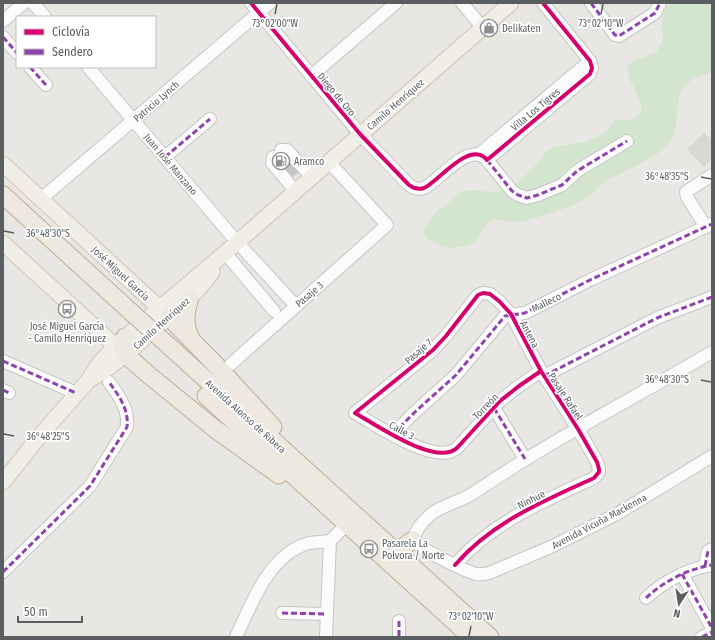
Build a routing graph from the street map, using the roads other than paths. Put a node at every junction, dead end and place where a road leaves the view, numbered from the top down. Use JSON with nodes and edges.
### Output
{"nodes":[{"id":1,"x":24,"y":3,"type":"edge"},
{"id":2,"x":34,"y":3,"type":"edge"},
{"id":3,"x":250,"y":3,"type":"edge"},
{"id":4,"x":270,"y":3,"type":"edge"},
{"id":5,"x":396,"y":3,"type":"edge"},
{"id":6,"x":462,"y":3,"type":"edge"},
{"id":7,"x":511,"y":3,"type":"edge"},
{"id":8,"x":544,"y":3,"type":"edge"},
{"id":9,"x":591,"y":3,"type":"edge"},
{"id":10,"x":660,"y":3,"type":"edge"},
{"id":11,"x":259,"y":13,"type":"junction"},
{"id":12,"x":44,"y":16,"type":"edge"},
{"id":13,"x":3,"y":21,"type":"edge"},
{"id":14,"x":483,"y":28,"type":"junction"},
{"id":15,"x":3,"y":37,"type":"edge"},
{"id":16,"x":16,"y":52,"type":"edge"},
{"id":17,"x":31,"y":68,"type":"edge"},
{"id":18,"x":89,"y":68,"type":"edge"},
{"id":19,"x":311,"y":76,"type":"junction"},
{"id":20,"x":46,"y":85,"type":"dead end"},
{"id":21,"x":210,"y":119,"type":"dead end"},
{"id":22,"x":134,"y":120,"type":"junction"},
{"id":23,"x":360,"y":134,"type":"junction"},
{"id":24,"x":627,"y":141,"type":"dead end"},
{"id":25,"x":165,"y":157,"type":"junction"},
{"id":26,"x":483,"y":157,"type":"junction"},
{"id":27,"x":329,"y":162,"type":"junction"},
{"id":28,"x":3,"y":164,"type":"edge"},
{"id":29,"x":712,"y":175,"type":"edge"},
{"id":30,"x":417,"y":189,"type":"joint"},
{"id":31,"x":3,"y":195,"type":"edge"},
{"id":32,"x":41,"y":199,"type":"junction"},
{"id":33,"x":3,"y":210,"type":"edge"},
{"id":34,"x":709,"y":225,"type":"edge"},
{"id":35,"x":237,"y":242,"type":"junction"},
{"id":36,"x":3,"y":243,"type":"edge"},
{"id":37,"x":225,"y":253,"type":"junction"},
{"id":38,"x":140,"y":290,"type":"junction"},
{"id":39,"x":483,"y":293,"type":"joint"},
{"id":40,"x":184,"y":295,"type":"junction"},
{"id":41,"x":712,"y":297,"type":"edge"},
{"id":42,"x":296,"y":306,"type":"junction"},
{"id":43,"x":274,"y":311,"type":"dead end"},
{"id":44,"x":511,"y":314,"type":"junction"},
{"id":45,"x":162,"y":317,"type":"junction"},
{"id":46,"x":124,"y":334,"type":"junction"},
{"id":47,"x":191,"y":339,"type":"junction"},
{"id":48,"x":712,"y":352,"type":"edge"},
{"id":49,"x":3,"y":361,"type":"edge"},
{"id":50,"x":231,"y":364,"type":"dead end"},
{"id":51,"x":543,"y":373,"type":"junction"},
{"id":52,"x":109,"y":382,"type":"dead end"},
{"id":53,"x":76,"y":393,"type":"junction"},
{"id":54,"x":494,"y":408,"type":"junction"},
{"id":55,"x":355,"y":413,"type":"joint"},
{"id":56,"x":578,"y":429,"type":"junction"},
{"id":57,"x":393,"y":434,"type":"junction"},
{"id":58,"x":444,"y":453,"type":"joint"},
{"id":59,"x":712,"y":456,"type":"edge"},
{"id":60,"x":525,"y":460,"type":"junction"},
{"id":61,"x":4,"y":478,"type":"edge"},
{"id":62,"x":343,"y":514,"type":"junction"},
{"id":63,"x":413,"y":540,"type":"junction"},
{"id":64,"x":330,"y":541,"type":"junction"},
{"id":65,"x":710,"y":550,"type":"edge"},
{"id":66,"x":396,"y":552,"type":"junction"},
{"id":67,"x":455,"y":565,"type":"junction"},
{"id":68,"x":709,"y":565,"type":"edge"},
{"id":69,"x":3,"y":572,"type":"edge"},
{"id":70,"x":682,"y":574,"type":"junction"},
{"id":71,"x":646,"y":598,"type":"dead end"},
{"id":72,"x":282,"y":613,"type":"dead end"},
{"id":73,"x":327,"y":614,"type":"junction"},
{"id":74,"x":399,"y":622,"type":"dead end"},
{"id":75,"x":712,"y":628,"type":"edge"},
{"id":76,"x":712,"y":632,"type":"edge"},
{"id":77,"x":236,"y":637,"type":"edge"},
{"id":78,"x":326,"y":637,"type":"edge"},
{"id":79,"x":400,"y":637,"type":"edge"},
{"id":80,"x":471,"y":637,"type":"edge"},
{"id":81,"x":490,"y":637,"type":"edge"},
{"id":82,"x":702,"y":637,"type":"edge"}],
"edges":[{"from":1,"to":13,"type":"street"},
{"from":2,"to":12,"type":"street"},
{"from":3,"to":11,"type":"street","name":"Diego de Oro"},
{"from":4,"to":11,"type":"street","name":"Patricio Lynch"},
{"from":5,"to":19,"type":"street"},
{"from":6,"to":14,"type":"street"},
{"from":7,"to":14,"type":"main road","name":"Camilo Henríquez"},
{"from":8,"to":26,"type":"street","name":"Villa Los Tigres"},
{"from":9,"to":10,"type":"street"},
{"from":11,"to":19,"type":"street","name":"Diego de Oro"},
{"from":11,"to":22,"type":"street","name":"Patricio Lynch"},
{"from":14,"to":23,"type":"main road","name":"Camilo Henríquez"},
{"from":15,"to":16,"type":"street"},
{"from":17,"to":20,"type":"street"},
{"from":18,"to":22,"type":"street","name":"Juan José Manzano"},
{"from":19,"to":23,"type":"street","name":"Diego de Oro"},
{"from":21,"to":25,"type":"street"},
{"from":22,"to":25,"type":"street","name":"Juan José Manzano"},
{"from":22,"to":32,"type":"street","name":"Patricio Lynch"},
{"from":23,"to":27,"type":"main road","name":"Camilo Henríquez"},
{"from":23,"to":30,"type":"street","name":"Diego de Oro"},
{"from":24,"to":26,"type":"street"},
{"from":25,"to":35,"type":"street","name":"Juan José Manzano"},
{"from":26,"to":30,"type":"street","name":"Villa Los Tigres"},
{"from":27,"to":35,"type":"main road","name":"Camilo Henríquez"},
{"from":27,"to":42,"type":"street","name":"Pasaje 3"},
{"from":28,"to":32,"type":"main road","name":"José Miguel García"},
{"from":29,"to":34,"type":"street"},
{"from":31,"to":46,"type":"highway","name":"Avenida Alonso de Ribera"},
{"from":32,"to":38,"type":"main road","name":"José Miguel García"},
{"from":33,"to":46,"type":"highway","name":"Avenida Alonso de Ribera"},
{"from":34,"to":44,"type":"street","name":"Malleco"},
{"from":35,"to":37,"type":"main road","name":"Camilo Henríquez"},
{"from":35,"to":42,"type":"street","name":"Juan José Manzano"},
{"from":36,"to":46,"type":"main road"},
{"from":37,"to":40,"type":"main road","name":"Camilo Henríquez"},
{"from":37,"to":43,"type":"street"},
{"from":38,"to":40,"type":"main road"},
{"from":38,"to":45,"type":"main road","name":"José Miguel García"},
{"from":39,"to":44,"type":"street","name":"Antena"},
{"from":39,"to":55,"type":"street","name":"Pasaje 7"},
{"from":40,"to":45,"type":"main road","name":"Camilo Henríquez"},
{"from":40,"to":47,"type":"highway"},
{"from":41,"to":51,"type":"street","name":"Torreón"},
{"from":42,"to":50,"type":"street","name":"Pasaje 3"},
{"from":44,"to":51,"type":"street","name":"Antena"},
{"from":44,"to":57,"type":"street","name":"Malleco"},
{"from":45,"to":46,"type":"main road","name":"Camilo Henríquez"},
{"from":45,"to":47,"type":"highway"},
{"from":46,"to":53,"type":"main road","name":"Camilo Henríquez"},
{"from":46,"to":62,"type":"highway","name":"Avenida Alonso de Ribera"},
{"from":46,"to":62,"type":"highway"},
{"from":47,"to":62,"type":"highway"},
{"from":48,"to":56,"type":"street"},
{"from":49,"to":53,"type":"street"},
{"from":51,"to":54,"type":"street","name":"Torreón"},
{"from":51,"to":56,"type":"street","name":"Pasaje Rafael"},
{"from":52,"to":69,"type":"street"},
{"from":53,"to":61,"type":"main road","name":"Camilo Henríquez"},
{"from":54,"to":58,"type":"street","name":"Torreón"},
{"from":54,"to":60,"type":"street"},
{"from":55,"to":57,"type":"street","name":"Calle 3"},
{"from":56,"to":60,"type":"street"},
{"from":56,"to":67,"type":"street","name":"Ninhue"},
{"from":57,"to":58,"type":"street","name":"Calle 3"},
{"from":59,"to":67,"type":"street","name":"Avenida Vicuña Mackenna"},
{"from":60,"to":63,"type":"street"},
{"from":62,"to":64,"type":"street"},
{"from":62,"to":66,"type":"highway","name":"Avenida Alonso de Ribera"},
{"from":62,"to":80,"type":"highway","name":"Avenida Alonso de Ribera"},
{"from":63,"to":66,"type":"highway"},
{"from":63,"to":67,"type":"street"},
{"from":64,"to":73,"type":"street"},
{"from":64,"to":77,"type":"street"},
{"from":65,"to":68,"type":"street"},
{"from":66,"to":81,"type":"highway","name":"Avenida Alonso de Ribera"},
{"from":68,"to":70,"type":"street"},
{"from":70,"to":71,"type":"street"},
{"from":70,"to":75,"type":"street"},
{"from":72,"to":73,"type":"street"},
{"from":73,"to":78,"type":"street"},
{"from":74,"to":79,"type":"street"},
{"from":76,"to":82,"type":"street"}]}
